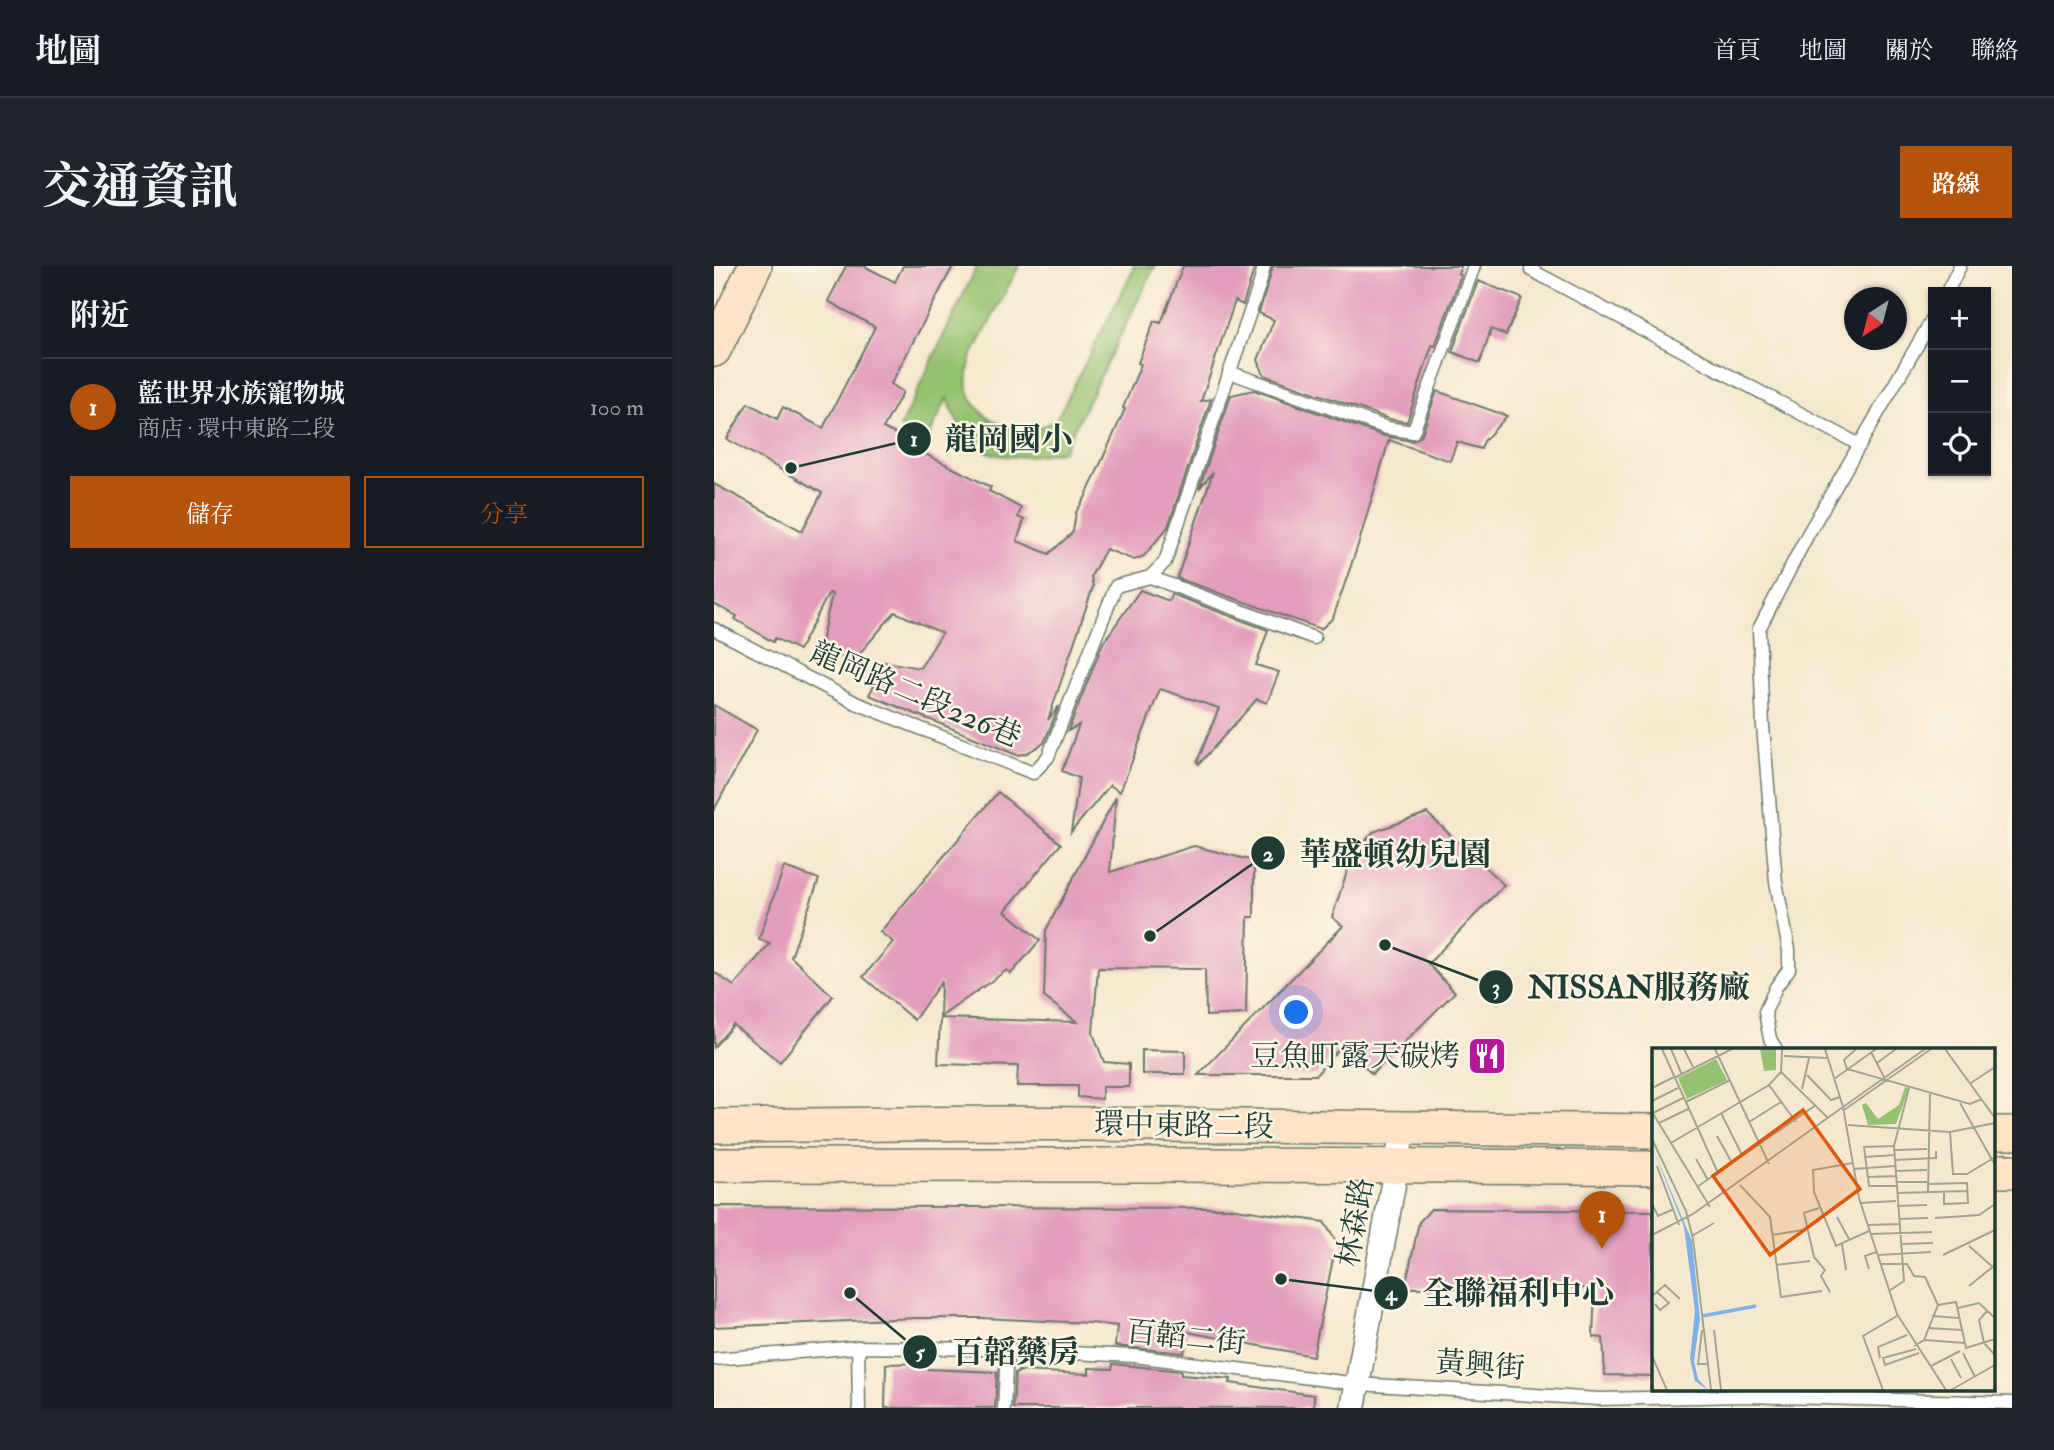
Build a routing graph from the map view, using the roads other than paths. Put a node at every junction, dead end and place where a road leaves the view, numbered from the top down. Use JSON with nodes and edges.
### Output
{"nodes":[{"id":1,"x":755,"y":266,"type":"edge"},
{"id":2,"x":1264,"y":266,"type":"edge"},
{"id":3,"x":1474,"y":266,"type":"edge"},
{"id":4,"x":1960,"y":266,"type":"edge"},
{"id":5,"x":1531,"y":270,"type":"dead end"},
{"id":6,"x":1950,"y":287,"type":"edge"},
{"id":7,"x":1928,"y":327,"type":"edge"},
{"id":8,"x":714,"y":350,"type":"edge"},
{"id":9,"x":1229,"y":372,"type":"junction"},
{"id":10,"x":1860,"y":445,"type":"junction"},
{"id":11,"x":1150,"y":577,"type":"junction"},
{"id":12,"x":714,"y":629,"type":"edge"},
{"id":13,"x":1314,"y":638,"type":"dead end"},
{"id":14,"x":1775,"y":1048,"type":"edge"},
{"id":15,"x":714,"y":1126,"type":"edge"},
{"id":16,"x":1403,"y":1129,"type":"junction"},
{"id":17,"x":1652,"y":1131,"type":"edge"},
{"id":18,"x":1994,"y":1133,"type":"edge"},
{"id":19,"x":2012,"y":1133,"type":"edge"},
{"id":20,"x":1397,"y":1164,"type":"junction"},
{"id":21,"x":714,"y":1165,"type":"edge"},
{"id":22,"x":1652,"y":1168,"type":"edge"},
{"id":23,"x":1994,"y":1171,"type":"edge"},
{"id":24,"x":2012,"y":1171,"type":"edge"},
{"id":25,"x":858,"y":1348,"type":"junction"},
{"id":26,"x":1007,"y":1350,"type":"junction"},
{"id":27,"x":714,"y":1359,"type":"edge"},
{"id":28,"x":1358,"y":1384,"type":"junction"},
{"id":29,"x":1745,"y":1402,"type":"edge"},
{"id":30,"x":1597,"y":1403,"type":"edge"},
{"id":31,"x":2012,"y":1403,"type":"edge"},
{"id":32,"x":1946,"y":1405,"type":"edge"},
{"id":33,"x":859,"y":1408,"type":"edge"},
{"id":34,"x":1004,"y":1408,"type":"edge"},
{"id":35,"x":1353,"y":1408,"type":"edge"}],
"edges":[{"from":1,"to":8,"type":"main road"},
{"from":2,"to":9,"type":"lane"},
{"from":3,"to":9,"type":"lane"},
{"from":4,"to":6,"type":"lane"},
{"from":5,"to":10,"type":"lane"},
{"from":7,"to":10,"type":"lane"},
{"from":9,"to":11,"type":"lane"},
{"from":10,"to":14,"type":"lane"},
{"from":11,"to":12,"type":"lane","name":"龍岡路二段226巷"},
{"from":11,"to":13,"type":"lane"},
{"from":15,"to":16,"type":"main road","name":"環中東路二段"},
{"from":16,"to":17,"type":"main road","name":"環中東路二段"},
{"from":16,"to":20,"type":"street","name":"林森路"},
{"from":18,"to":19,"type":"main road"},
{"from":20,"to":21,"type":"main road","name":"環中東路二段"},
{"from":20,"to":22,"type":"main road","name":"環中東路二段"},
{"from":20,"to":28,"type":"street","name":"林森路"},
{"from":23,"to":24,"type":"main road"},
{"from":25,"to":26,"type":"lane","name":"百韜二街"},
{"from":25,"to":27,"type":"lane","name":"百韜二街"},
{"from":25,"to":33,"type":"lane"},
{"from":26,"to":28,"type":"lane","name":"百韜二街"},
{"from":26,"to":34,"type":"lane"},
{"from":28,"to":30,"type":"lane","name":"黃興街"},
{"from":28,"to":35,"type":"street","name":"林森路"},
{"from":29,"to":30,"type":"lane","name":"黃興街"},
{"from":29,"to":32,"type":"lane","name":"黃興街"},
{"from":31,"to":32,"type":"lane","name":"黃興街"}]}
